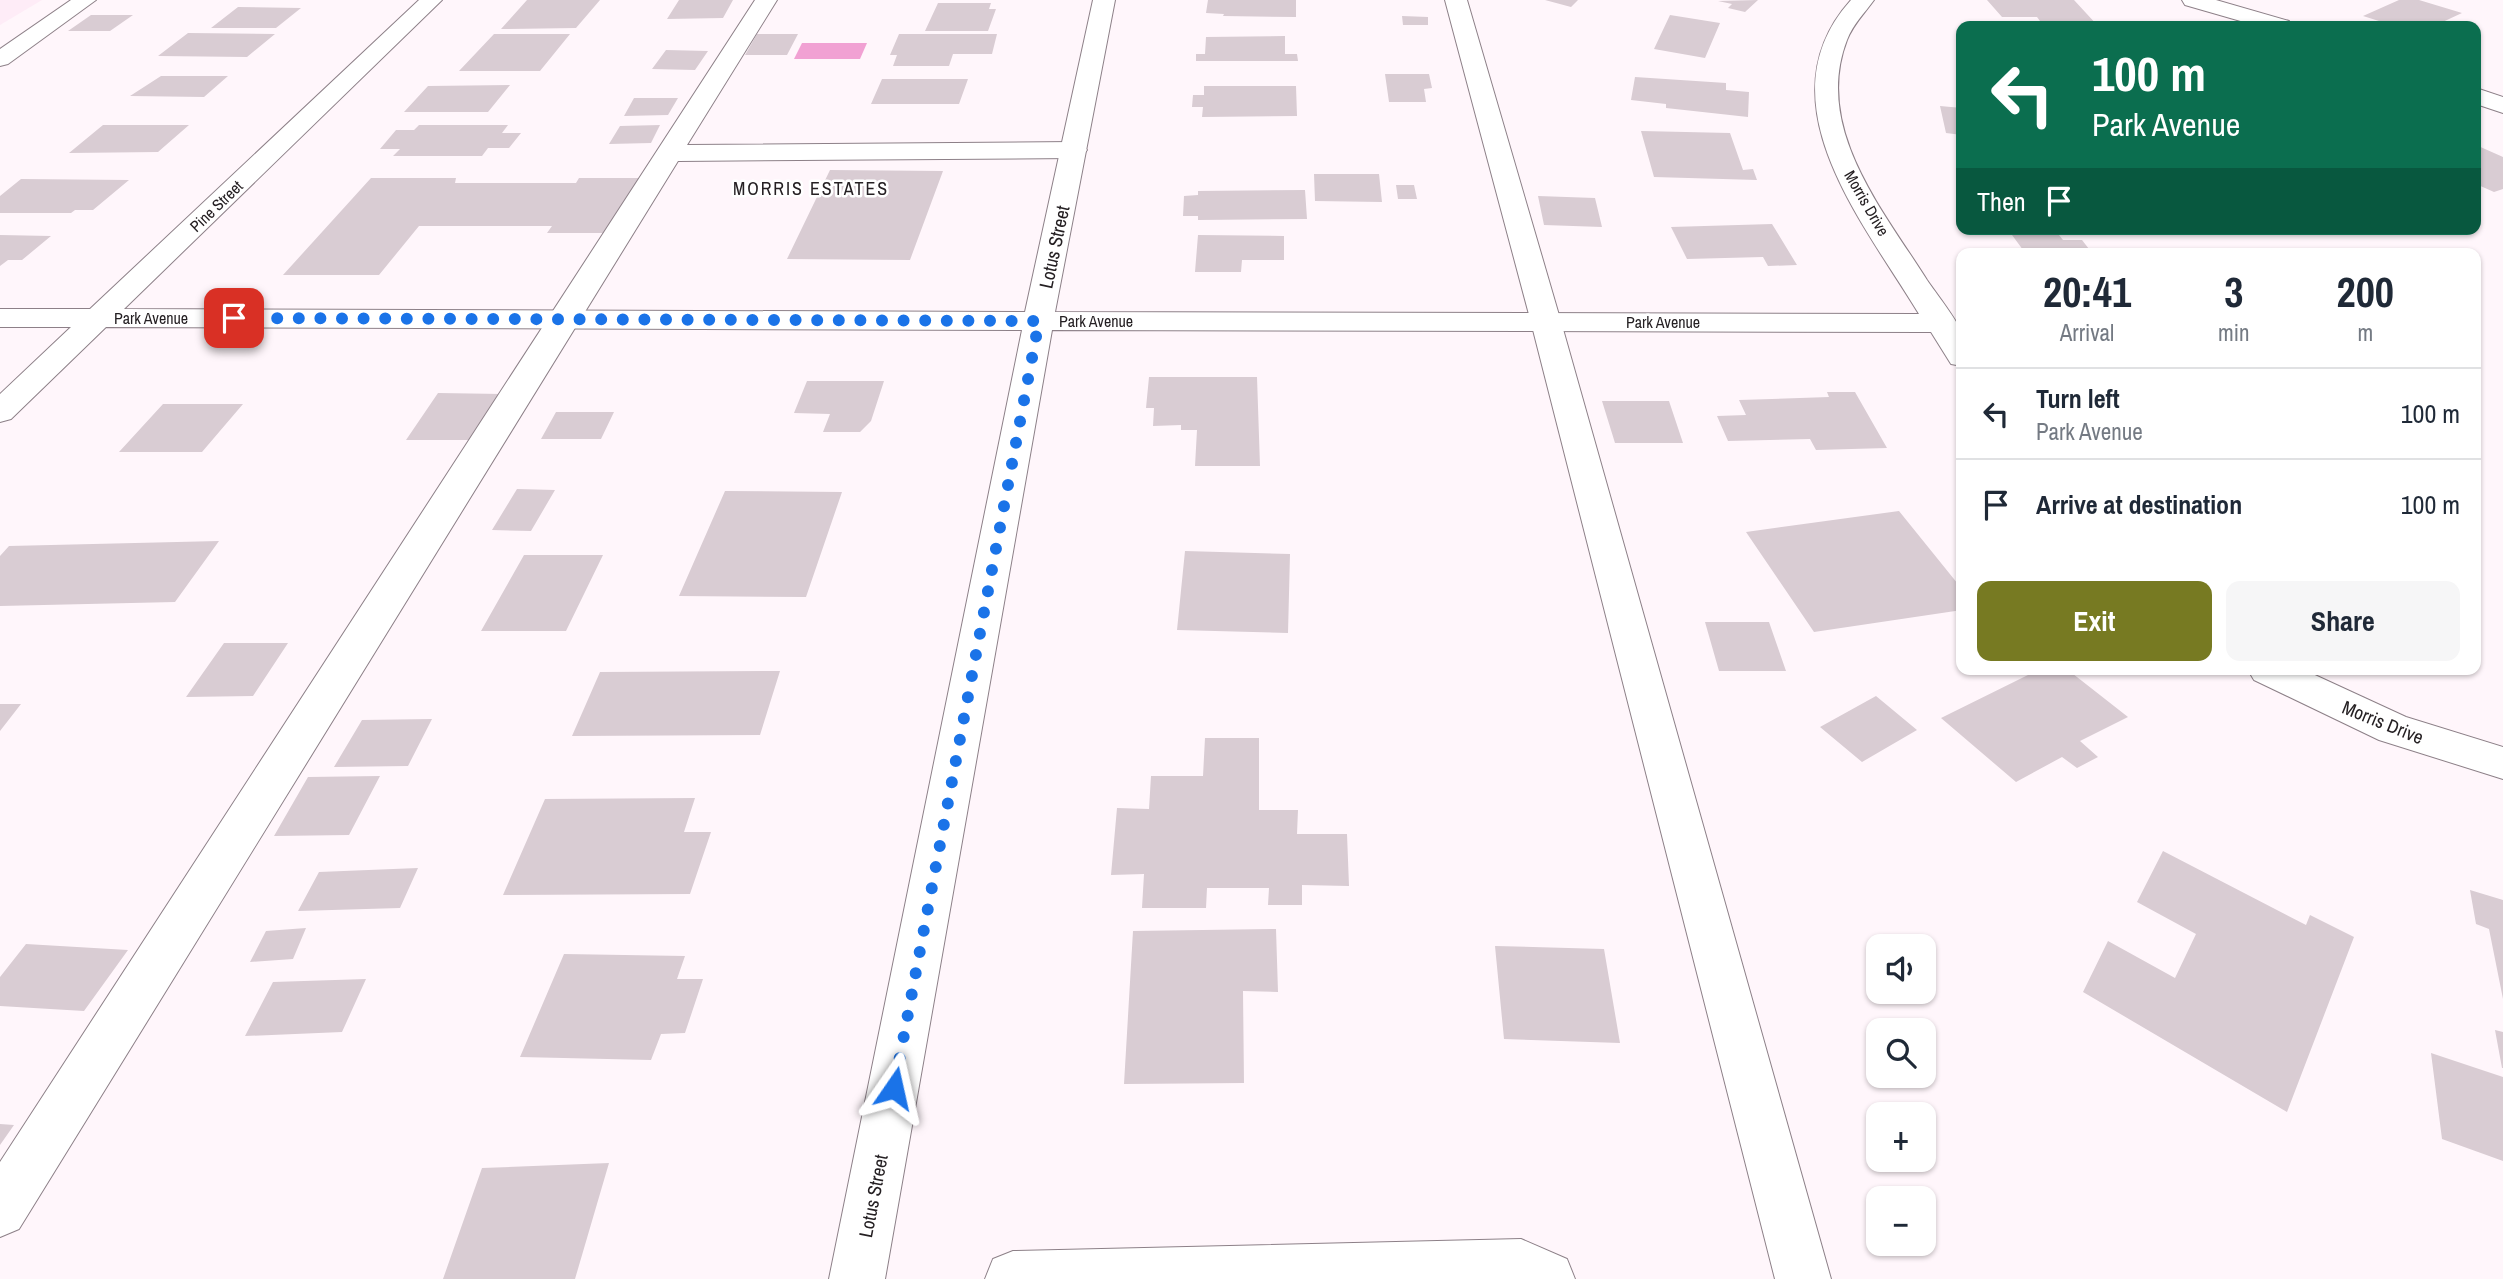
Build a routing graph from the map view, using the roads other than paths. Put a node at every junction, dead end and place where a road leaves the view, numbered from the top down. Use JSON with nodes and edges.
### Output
{"nodes":[{"id":1,"x":85,"y":0,"type":"edge"},
{"id":2,"x":430,"y":0,"type":"edge"},
{"id":3,"x":766,"y":0,"type":"edge"},
{"id":4,"x":1104,"y":0,"type":"edge"},
{"id":5,"x":1456,"y":0,"type":"edge"},
{"id":6,"x":1863,"y":0,"type":"edge"},
{"id":7,"x":2193,"y":0,"type":"edge"},
{"id":8,"x":2264,"y":21,"type":"edge"},
{"id":9,"x":0,"y":59,"type":"edge"},
{"id":10,"x":2481,"y":97,"type":"edge"},
{"id":11,"x":2503,"y":106,"type":"edge"},
{"id":12,"x":1074,"y":149,"type":"junction"},
{"id":13,"x":669,"y":153,"type":"junction"},
{"id":14,"x":0,"y":318,"type":"edge"},
{"id":15,"x":100,"y":318,"type":"junction"},
{"id":16,"x":564,"y":319,"type":"junction"},
{"id":17,"x":1039,"y":321,"type":"junction"},
{"id":18,"x":1546,"y":322,"type":"junction"},
{"id":19,"x":1940,"y":323,"type":"junction"},
{"id":20,"x":1956,"y":348,"type":"edge"},
{"id":21,"x":0,"y":412,"type":"edge"},
{"id":22,"x":2279,"y":675,"type":"edge"},
{"id":23,"x":2503,"y":763,"type":"edge"},
{"id":24,"x":0,"y":1210,"type":"edge"},
{"id":25,"x":857,"y":1279,"type":"edge"},
{"id":26,"x":1013,"y":1279,"type":"edge"},
{"id":27,"x":1547,"y":1279,"type":"edge"},
{"id":28,"x":1803,"y":1279,"type":"edge"}],
"edges":[{"from":1,"to":9,"type":"street"},
{"from":2,"to":15,"type":"street","name":"Pine Street"},
{"from":3,"to":13,"type":"street"},
{"from":4,"to":12,"type":"street","name":"Lotus Street"},
{"from":5,"to":18,"type":"street"},
{"from":6,"to":19,"type":"street","name":"Morris Drive"},
{"from":7,"to":8,"type":"street"},
{"from":10,"to":11,"type":"street"},
{"from":12,"to":13,"type":"street"},
{"from":12,"to":17,"type":"street","name":"Lotus Street"},
{"from":13,"to":16,"type":"street"},
{"from":14,"to":15,"type":"street","name":"Park Avenue"},
{"from":15,"to":16,"type":"street","name":"Park Avenue"},
{"from":15,"to":21,"type":"street","name":"Pine Street"},
{"from":16,"to":17,"type":"street","name":"Park Avenue"},
{"from":16,"to":24,"type":"street"},
{"from":17,"to":18,"type":"street","name":"Park Avenue"},
{"from":17,"to":25,"type":"street","name":"Lotus Street"},
{"from":18,"to":19,"type":"street","name":"Park Avenue"},
{"from":18,"to":28,"type":"street"},
{"from":19,"to":20,"type":"street","name":"Morris Drive"},
{"from":22,"to":23,"type":"street","name":"Morris Drive"},
{"from":26,"to":27,"type":"street"}]}
